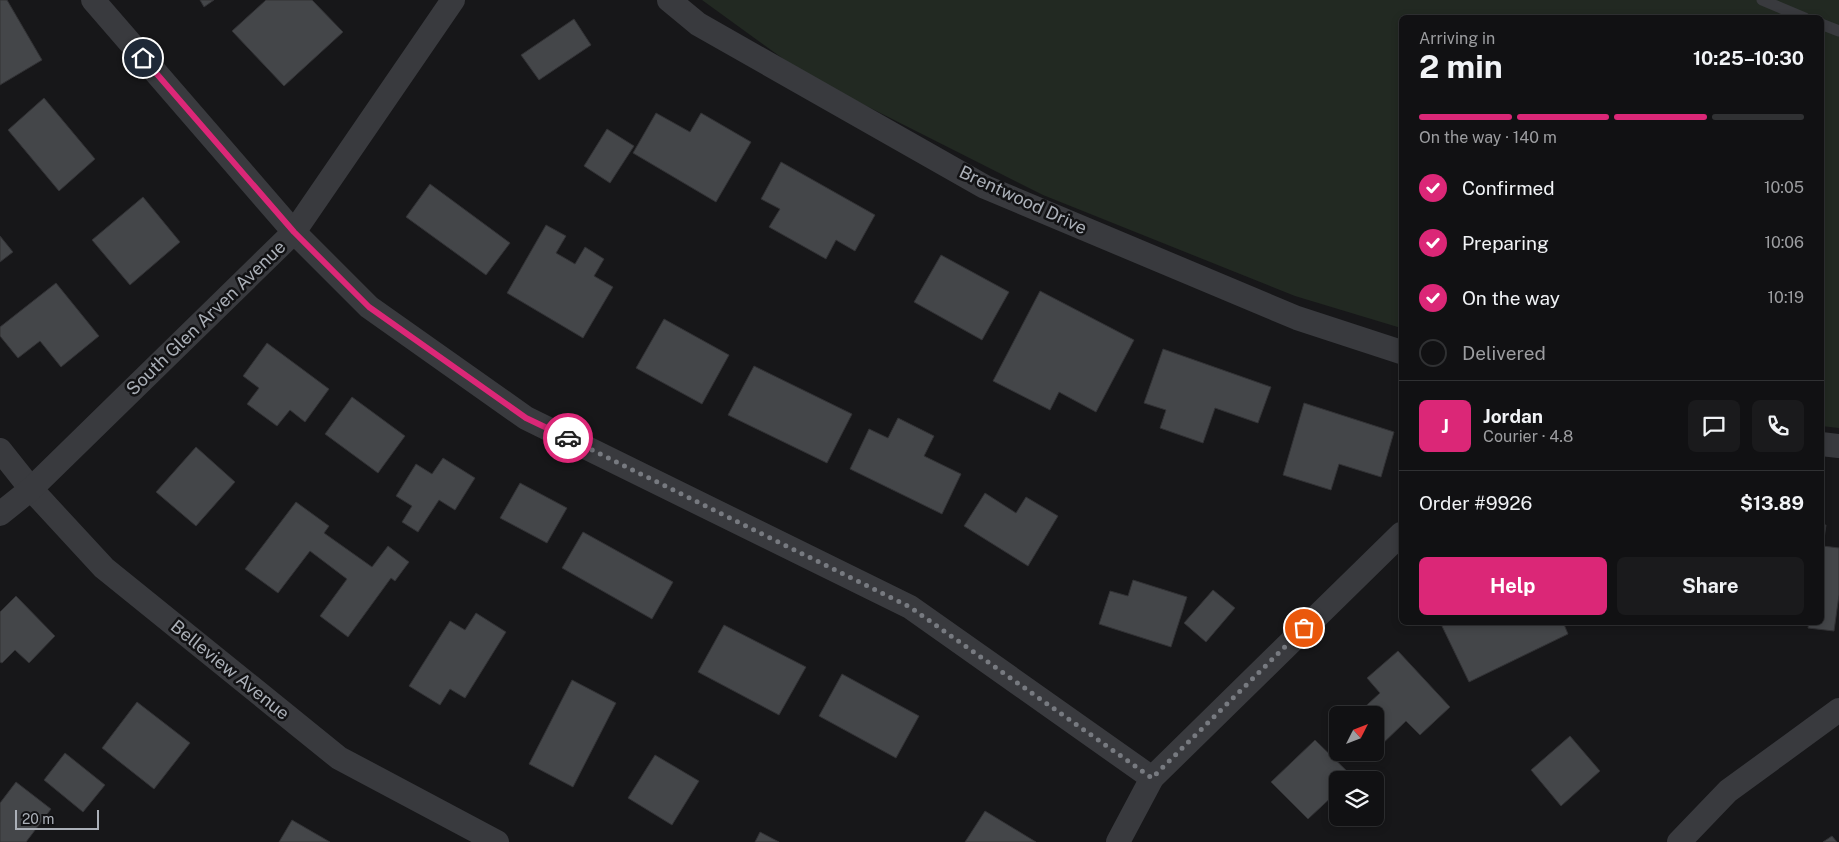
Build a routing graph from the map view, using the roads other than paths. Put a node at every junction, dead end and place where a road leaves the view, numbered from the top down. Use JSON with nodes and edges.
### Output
{"nodes":[{"id":1,"x":93,"y":0,"type":"edge"},
{"id":2,"x":453,"y":0,"type":"edge"},
{"id":3,"x":669,"y":0,"type":"edge"},
{"id":4,"x":1762,"y":0,"type":"edge"},
{"id":5,"x":1798,"y":15,"type":"edge"},
{"id":6,"x":1824,"y":25,"type":"edge"},
{"id":7,"x":1839,"y":31,"type":"edge"},
{"id":8,"x":294,"y":232,"type":"junction"},
{"id":9,"x":1399,"y":351,"type":"edge"},
{"id":10,"x":1824,"y":444,"type":"edge"},
{"id":11,"x":1839,"y":446,"type":"edge"},
{"id":12,"x":0,"y":450,"type":"edge"},
{"id":13,"x":30,"y":489,"type":"junction"},
{"id":14,"x":0,"y":514,"type":"edge"},
{"id":15,"x":1399,"y":536,"type":"edge"},
{"id":16,"x":1839,"y":710,"type":"edge"},
{"id":17,"x":1152,"y":778,"type":"junction"},
{"id":18,"x":497,"y":842,"type":"edge"},
{"id":19,"x":1118,"y":842,"type":"edge"},
{"id":20,"x":1679,"y":842,"type":"edge"}],
"edges":[{"from":1,"to":8,"type":"street"},
{"from":2,"to":8,"type":"street","name":"South Glen Arven Avenue"},
{"from":3,"to":9,"type":"street","name":"Brentwood Drive"},
{"from":4,"to":5,"type":"lane"},
{"from":6,"to":7,"type":"lane"},
{"from":8,"to":13,"type":"street","name":"South Glen Arven Avenue"},
{"from":8,"to":17,"type":"street"},
{"from":10,"to":11,"type":"street"},
{"from":12,"to":13,"type":"street","name":"Belleview Avenue"},
{"from":13,"to":14,"type":"street","name":"South Glen Arven Avenue"},
{"from":13,"to":18,"type":"street","name":"Belleview Avenue"},
{"from":15,"to":17,"type":"street"},
{"from":16,"to":20,"type":"street"},
{"from":17,"to":19,"type":"street"}]}
